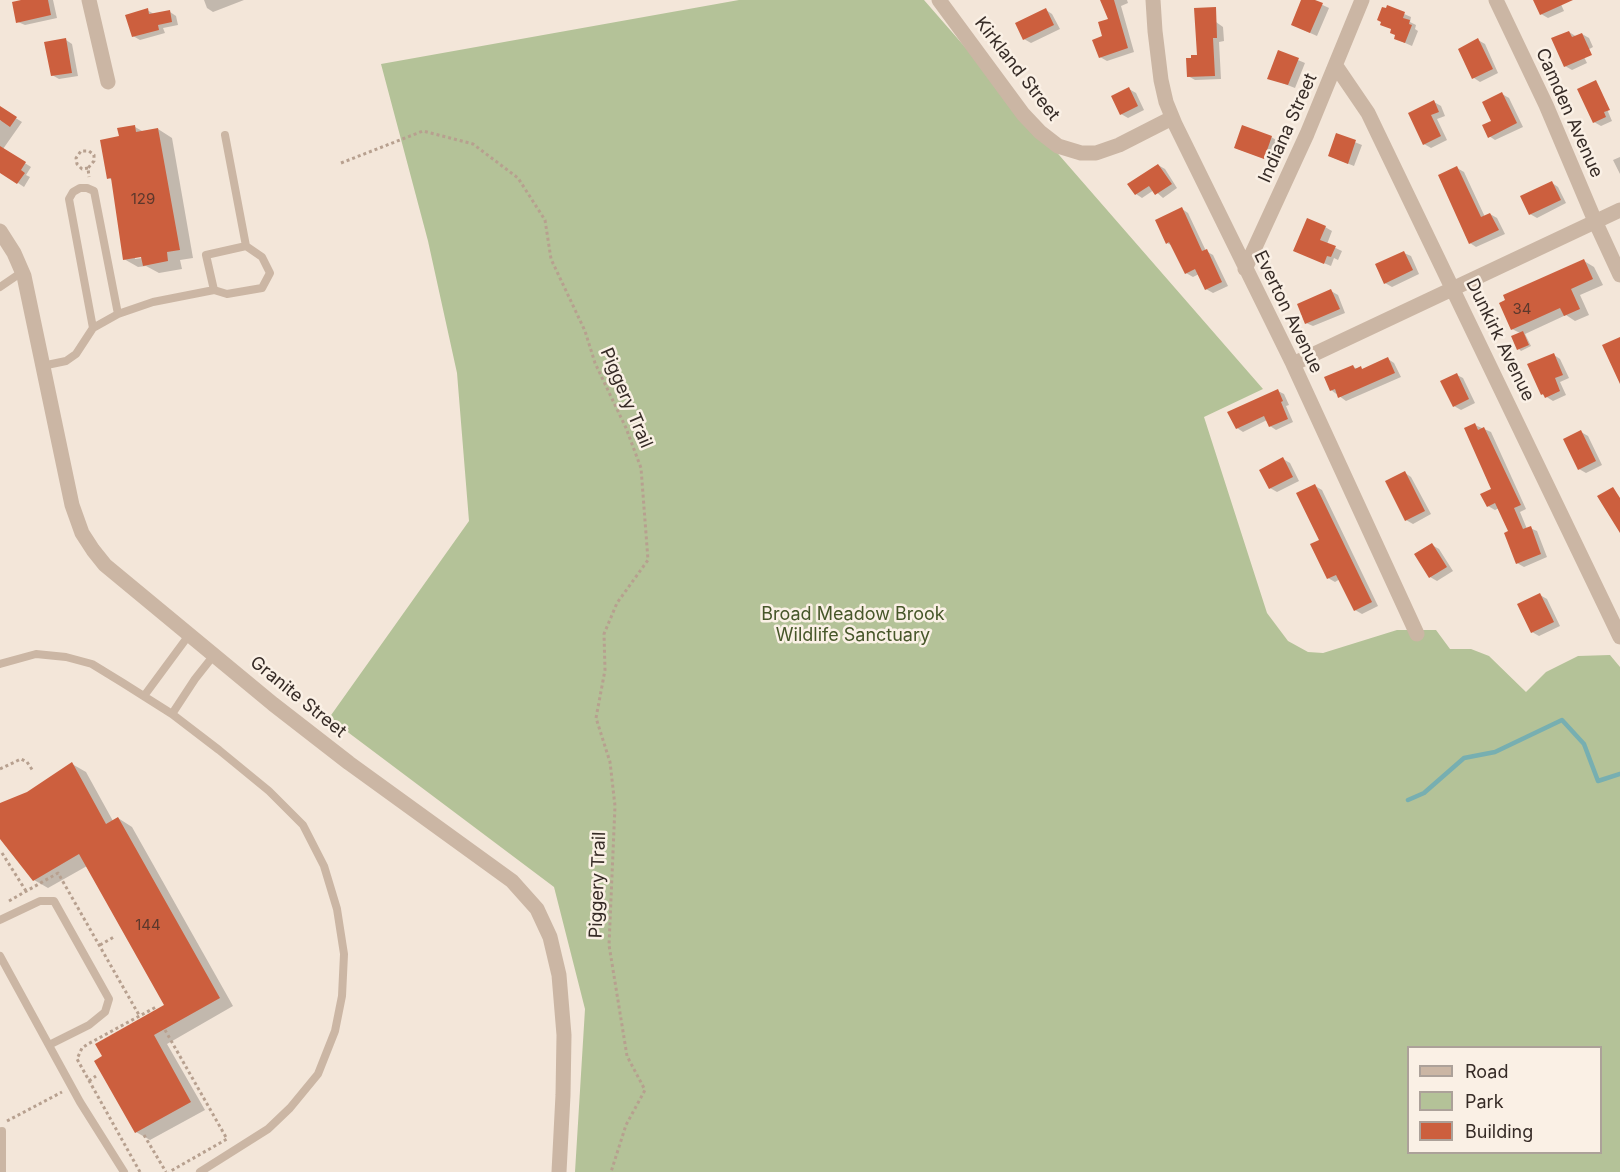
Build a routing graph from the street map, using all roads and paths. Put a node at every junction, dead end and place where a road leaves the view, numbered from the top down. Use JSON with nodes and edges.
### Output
{"nodes":[{"id":1,"x":89,"y":0,"type":"edge"},
{"id":2,"x":939,"y":0,"type":"edge"},
{"id":3,"x":1153,"y":0,"type":"edge"},
{"id":4,"x":1362,"y":0,"type":"edge"},
{"id":5,"x":1496,"y":0,"type":"edge"},
{"id":6,"x":1336,"y":66,"type":"junction"},
{"id":7,"x":108,"y":82,"type":"dead end"},
{"id":8,"x":1172,"y":118,"type":"junction"},
{"id":9,"x":225,"y":135,"type":"dead end"},
{"id":10,"x":341,"y":163,"type":"dead end"},
{"id":11,"x":88,"y":168,"type":"joint"},
{"id":12,"x":1620,"y":210,"type":"edge"},
{"id":13,"x":1595,"y":221,"type":"junction"},
{"id":14,"x":0,"y":231,"type":"edge"},
{"id":15,"x":246,"y":246,"type":"junction"},
{"id":16,"x":1245,"y":269,"type":"junction"},
{"id":17,"x":22,"y":272,"type":"junction"},
{"id":18,"x":1620,"y":275,"type":"edge"},
{"id":19,"x":0,"y":287,"type":"edge"},
{"id":20,"x":1453,"y":288,"type":"junction"},
{"id":21,"x":214,"y":290,"type":"junction"},
{"id":22,"x":118,"y":314,"type":"junction"},
{"id":23,"x":93,"y":328,"type":"junction"},
{"id":24,"x":1293,"y":363,"type":"junction"},
{"id":25,"x":42,"y":366,"type":"junction"},
{"id":26,"x":1417,"y":634,"type":"dead end"},
{"id":27,"x":189,"y":635,"type":"junction"},
{"id":28,"x":1620,"y":637,"type":"edge"},
{"id":29,"x":214,"y":655,"type":"junction"},
{"id":30,"x":0,"y":664,"type":"edge"},
{"id":31,"x":144,"y":696,"type":"junction"},
{"id":32,"x":172,"y":714,"type":"junction"},
{"id":33,"x":0,"y":769,"type":"edge"},
{"id":34,"x":33,"y":771,"type":"dead end"},
{"id":35,"x":2,"y":853,"type":"dead end"},
{"id":36,"x":26,"y":891,"type":"dead end"},
{"id":37,"x":0,"y":920,"type":"edge"},
{"id":38,"x":114,"y":937,"type":"dead end"},
{"id":39,"x":100,"y":945,"type":"dead end"},
{"id":40,"x":0,"y":956,"type":"edge"},
{"id":41,"x":156,"y":1007,"type":"dead end"},
{"id":42,"x":165,"y":1030,"type":"dead end"},
{"id":43,"x":49,"y":1046,"type":"junction"},
{"id":44,"x":96,"y":1077,"type":"dead end"},
{"id":45,"x":89,"y":1081,"type":"junction"},
{"id":46,"x":64,"y":1091,"type":"dead end"},
{"id":47,"x":2,"y":1132,"type":"joint"},
{"id":48,"x":144,"y":1135,"type":"dead end"},
{"id":49,"x":2,"y":1172,"type":"edge"},
{"id":50,"x":124,"y":1172,"type":"edge"},
{"id":51,"x":140,"y":1172,"type":"edge"},
{"id":52,"x":167,"y":1172,"type":"edge"},
{"id":53,"x":200,"y":1172,"type":"edge"},
{"id":54,"x":559,"y":1172,"type":"edge"},
{"id":55,"x":611,"y":1172,"type":"edge"}],
"edges":[{"from":1,"to":7,"type":"street"},
{"from":2,"to":8,"type":"street","name":"Kirkland Street"},
{"from":3,"to":8,"type":"street","name":"Everton Avenue"},
{"from":4,"to":6,"type":"street","name":"Indiana Street"},
{"from":5,"to":13,"type":"street","name":"Camden Avenue"},
{"from":6,"to":16,"type":"street","name":"Indiana Street"},
{"from":6,"to":20,"type":"street","name":"Dunkirk Avenue"},
{"from":8,"to":16,"type":"street","name":"Everton Avenue"},
{"from":9,"to":15,"type":"lane"},
{"from":10,"to":55,"type":"path","name":"Piggery Trail"},
{"from":11,"to":11,"type":"path"},
{"from":12,"to":13,"type":"street"},
{"from":13,"to":18,"type":"street","name":"Camden Avenue"},
{"from":13,"to":20,"type":"street"},
{"from":14,"to":17,"type":"street","name":"Granite Street"},
{"from":15,"to":21,"type":"lane"},
{"from":15,"to":21,"type":"lane"},
{"from":16,"to":24,"type":"street","name":"Everton Avenue"},
{"from":17,"to":19,"type":"lane"},
{"from":17,"to":25,"type":"street","name":"Granite Street"},
{"from":20,"to":24,"type":"street"},
{"from":20,"to":28,"type":"street","name":"Dunkirk Avenue"},
{"from":21,"to":22,"type":"lane"},
{"from":22,"to":23,"type":"lane"},
{"from":22,"to":23,"type":"lane"},
{"from":23,"to":25,"type":"lane"},
{"from":24,"to":26,"type":"street","name":"Everton Avenue"},
{"from":25,"to":27,"type":"street","name":"Granite Street"},
{"from":27,"to":29,"type":"street","name":"Granite Street"},
{"from":27,"to":31,"type":"lane"},
{"from":29,"to":32,"type":"lane"},
{"from":29,"to":54,"type":"street","name":"Granite Street"},
{"from":30,"to":31,"type":"lane"},
{"from":31,"to":32,"type":"lane"},
{"from":32,"to":53,"type":"lane"},
{"from":33,"to":34,"type":"path"},
{"from":35,"to":36,"type":"path"},
{"from":37,"to":43,"type":"lane"},
{"from":38,"to":39,"type":"path"},
{"from":40,"to":43,"type":"lane"},
{"from":41,"to":45,"type":"path"},
{"from":42,"to":52,"type":"path"},
{"from":43,"to":50,"type":"lane"},
{"from":44,"to":45,"type":"path"},
{"from":45,"to":51,"type":"path"},
{"from":46,"to":47,"type":"path"},
{"from":47,"to":49,"type":"lane"},
{"from":48,"to":52,"type":"path"}]}
